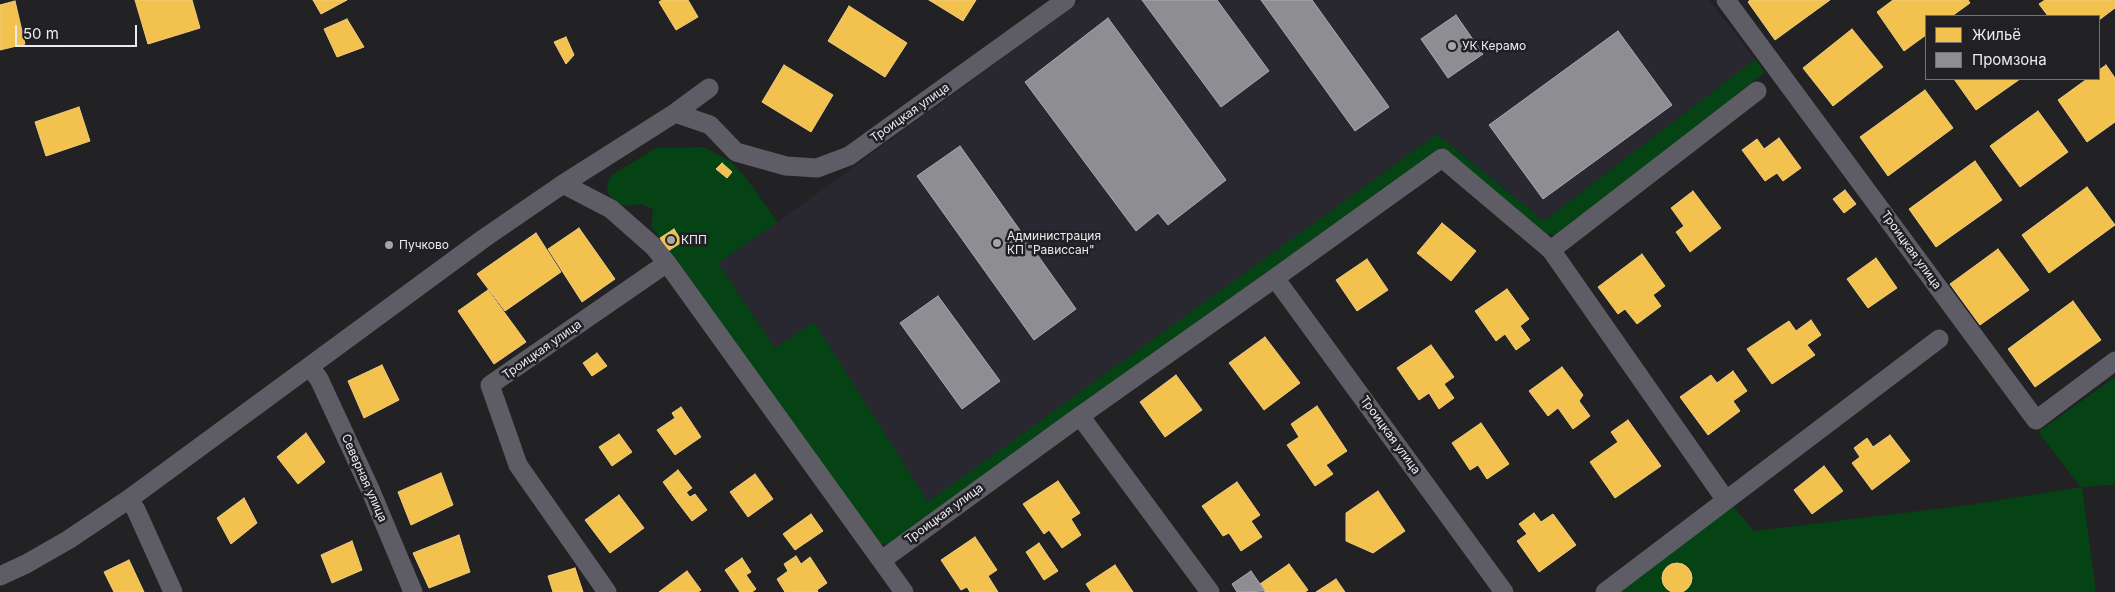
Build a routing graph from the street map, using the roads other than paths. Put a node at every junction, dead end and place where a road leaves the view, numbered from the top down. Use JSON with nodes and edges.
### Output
{"nodes":[{"id":1,"x":1066,"y":0,"type":"edge"},
{"id":2,"x":1726,"y":0,"type":"edge"},
{"id":3,"x":709,"y":88,"type":"dead end"},
{"id":4,"x":1757,"y":91,"type":"dead end"},
{"id":5,"x":675,"y":113,"type":"junction"},
{"id":6,"x":563,"y":184,"type":"junction"},
{"id":7,"x":1551,"y":250,"type":"junction"},
{"id":8,"x":667,"y":263,"type":"junction"},
{"id":9,"x":1275,"y":278,"type":"junction"},
{"id":10,"x":1939,"y":339,"type":"dead end"},
{"id":11,"x":2115,"y":361,"type":"edge"},
{"id":12,"x":310,"y":368,"type":"junction"},
{"id":13,"x":1080,"y":416,"type":"junction"},
{"id":14,"x":129,"y":499,"type":"junction"},
{"id":15,"x":1724,"y":500,"type":"junction"},
{"id":16,"x":882,"y":560,"type":"junction"},
{"id":17,"x":0,"y":576,"type":"edge"},
{"id":18,"x":173,"y":592,"type":"edge"},
{"id":19,"x":413,"y":592,"type":"edge"},
{"id":20,"x":607,"y":592,"type":"edge"},
{"id":21,"x":904,"y":592,"type":"edge"},
{"id":22,"x":1210,"y":592,"type":"edge"},
{"id":23,"x":1504,"y":592,"type":"edge"},
{"id":24,"x":1605,"y":592,"type":"edge"}],
"edges":[{"from":1,"to":5,"type":"street","name":"Троицкая улица"},
{"from":2,"to":11,"type":"street","name":"Троицкая улица"},
{"from":3,"to":5,"type":"street"},
{"from":4,"to":7,"type":"street"},
{"from":5,"to":6,"type":"street"},
{"from":6,"to":8,"type":"street"},
{"from":6,"to":12,"type":"street"},
{"from":7,"to":9,"type":"street","name":"Троицкая улица"},
{"from":7,"to":15,"type":"street","name":"Троицкая улица"},
{"from":8,"to":16,"type":"street"},
{"from":8,"to":20,"type":"street","name":"Троицкая улица"},
{"from":9,"to":13,"type":"street","name":"Троицкая улица"},
{"from":9,"to":23,"type":"street","name":"Троицкая улица"},
{"from":10,"to":15,"type":"street"},
{"from":12,"to":14,"type":"street"},
{"from":12,"to":19,"type":"street","name":"Северная улица"},
{"from":13,"to":16,"type":"street","name":"Троицкая улица"},
{"from":13,"to":22,"type":"street"},
{"from":14,"to":17,"type":"street"},
{"from":14,"to":18,"type":"street"},
{"from":15,"to":24,"type":"street"},
{"from":16,"to":21,"type":"street"}]}
